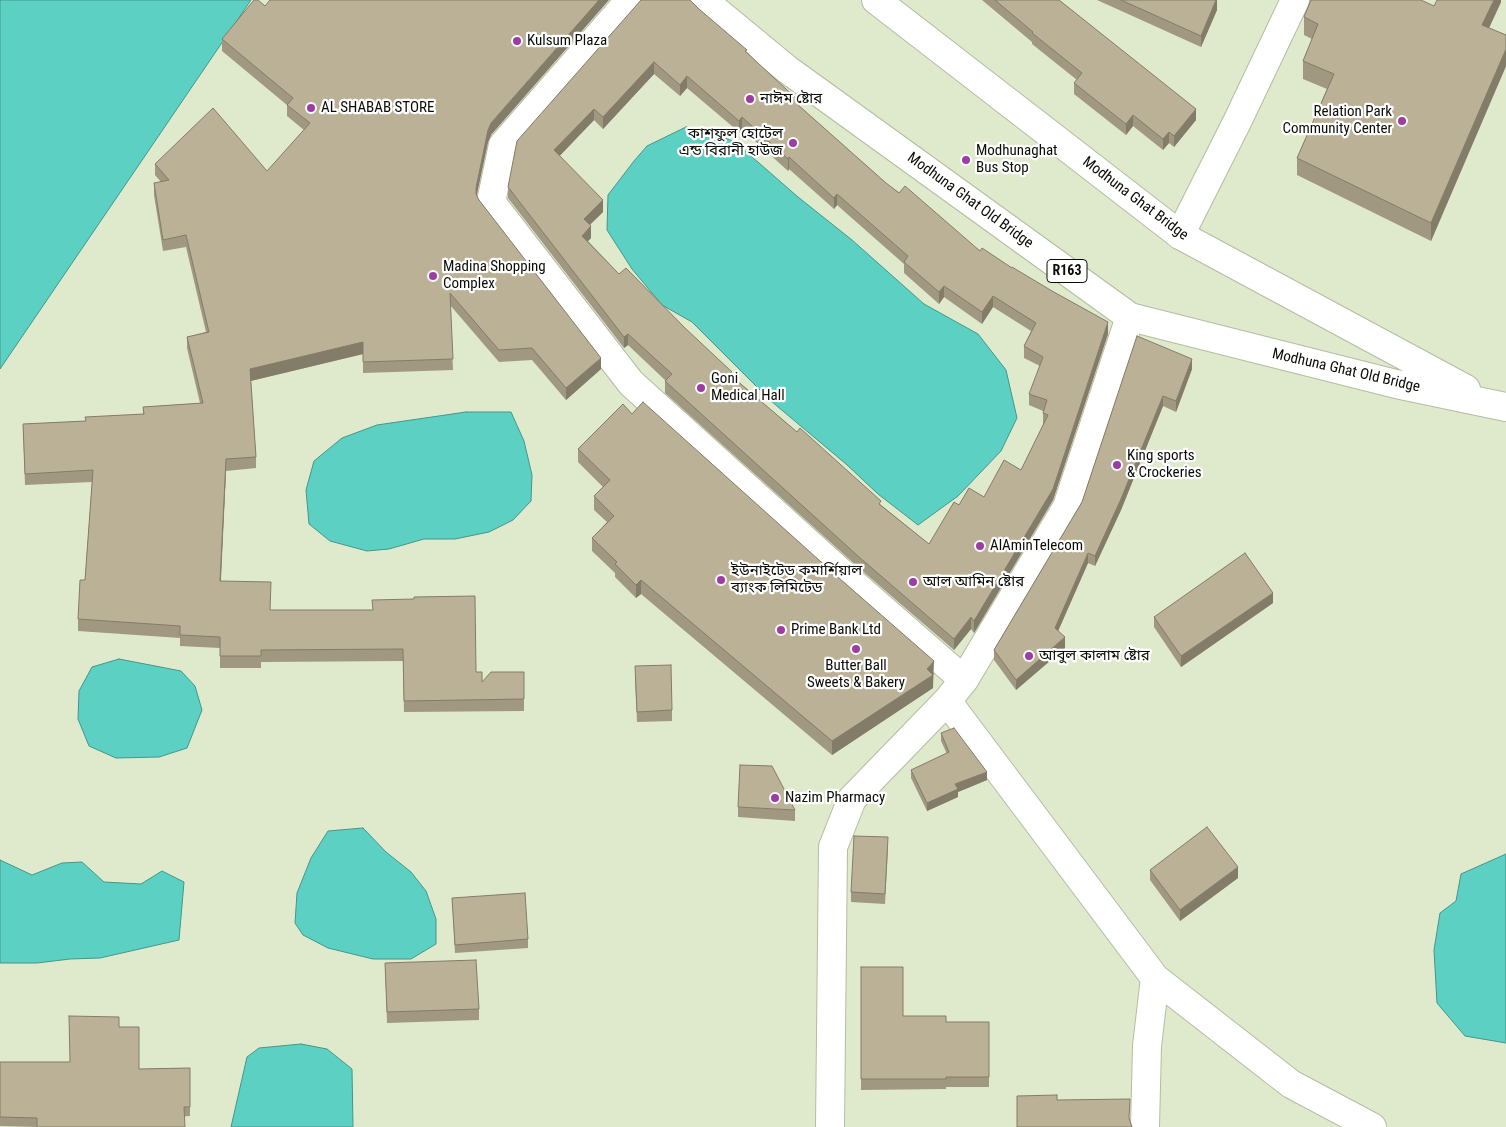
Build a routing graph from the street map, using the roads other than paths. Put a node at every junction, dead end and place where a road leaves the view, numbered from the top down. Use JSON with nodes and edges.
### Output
{"nodes":[{"id":1,"x":630,"y":0,"type":"edge"},
{"id":2,"x":703,"y":0,"type":"edge"},
{"id":3,"x":876,"y":0,"type":"edge"},
{"id":4,"x":1294,"y":0,"type":"edge"},
{"id":5,"x":1180,"y":235,"type":"junction"},
{"id":6,"x":1130,"y":317,"type":"junction"},
{"id":7,"x":1501,"y":406,"type":"edge"},
{"id":8,"x":964,"y":680,"type":"junction"},
{"id":9,"x":947,"y":701,"type":"junction"},
{"id":10,"x":1155,"y":978,"type":"junction"},
{"id":11,"x":830,"y":1127,"type":"edge"},
{"id":12,"x":1145,"y":1127,"type":"edge"},
{"id":13,"x":1372,"y":1127,"type":"edge"}],
"edges":[{"from":1,"to":8,"type":"street"},
{"from":2,"to":6,"type":"street","name":"Modhuna Ghat Old Bridge","number":"R163"},
{"from":3,"to":5,"type":"street","name":"Modhuna Ghat Bridge","number":"R163"},
{"from":4,"to":5,"type":"street"},
{"from":5,"to":7,"type":"street","name":"Modhuna Ghat Bridge","number":"R163"},
{"from":6,"to":7,"type":"street","name":"Modhuna Ghat Old Bridge","number":"R163"},
{"from":6,"to":8,"type":"street"},
{"from":8,"to":9,"type":"street"},
{"from":9,"to":10,"type":"street"},
{"from":9,"to":11,"type":"street"},
{"from":10,"to":12,"type":"street"},
{"from":10,"to":13,"type":"street"}]}
